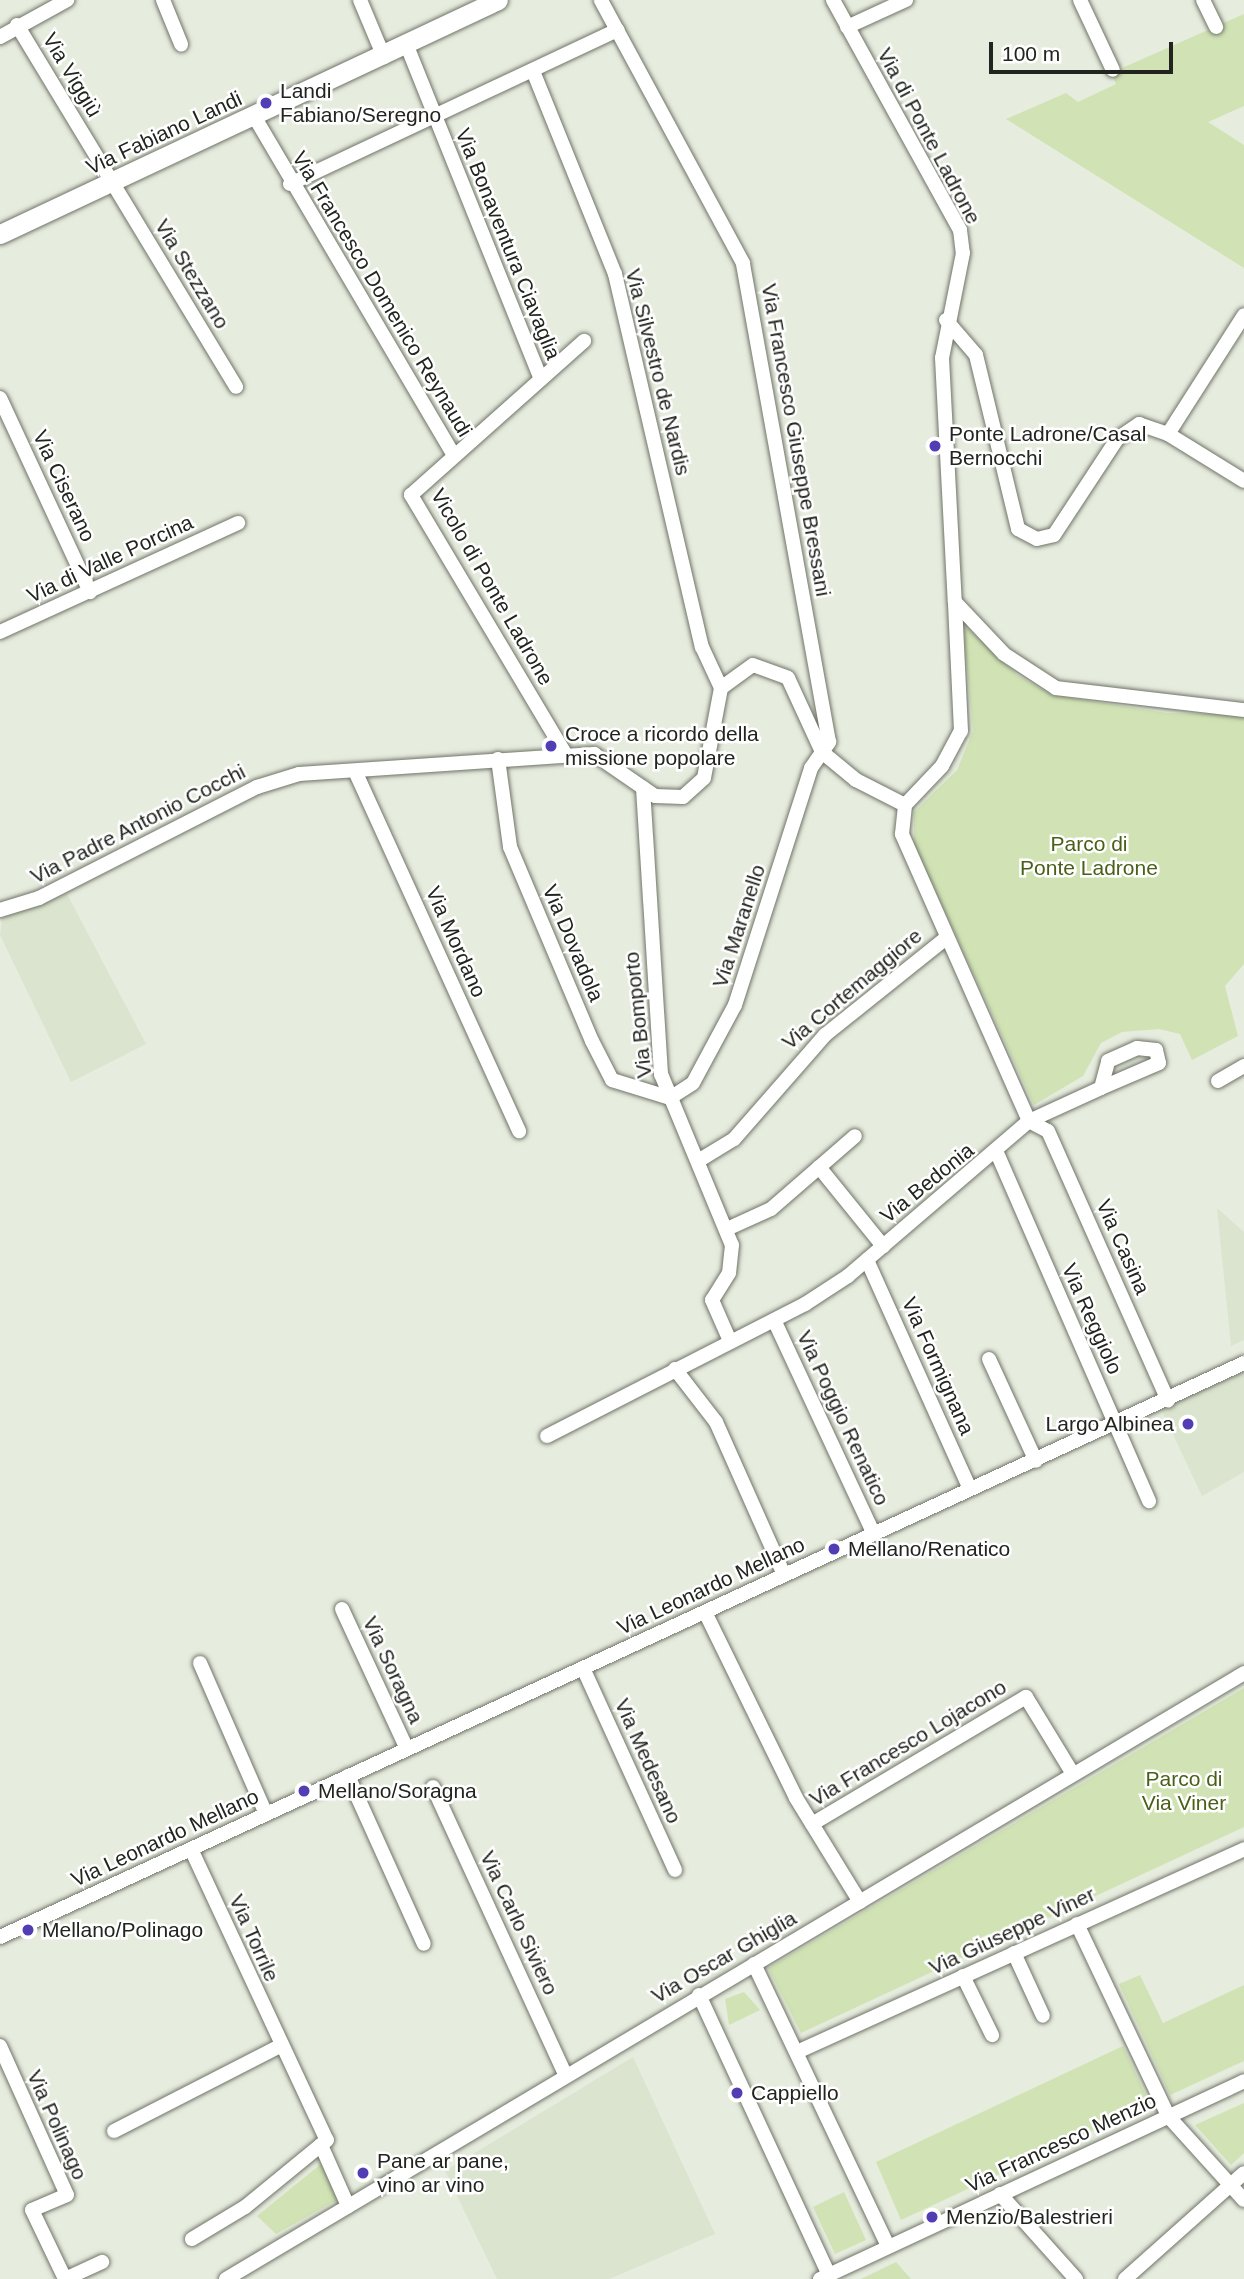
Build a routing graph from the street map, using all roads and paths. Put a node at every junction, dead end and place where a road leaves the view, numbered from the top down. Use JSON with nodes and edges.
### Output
{"nodes":[{"id":1,"x":67,"y":0,"type":"edge"},
{"id":2,"x":163,"y":0,"type":"edge"},
{"id":3,"x":360,"y":0,"type":"edge"},
{"id":4,"x":498,"y":0,"type":"edge"},
{"id":5,"x":601,"y":0,"type":"edge"},
{"id":6,"x":833,"y":0,"type":"edge"},
{"id":7,"x":906,"y":0,"type":"edge"},
{"id":8,"x":1080,"y":0,"type":"edge"},
{"id":9,"x":1203,"y":0,"type":"edge"},
{"id":10,"x":17,"y":25,"type":"junction"},
{"id":11,"x":847,"y":27,"type":"junction"},
{"id":12,"x":1216,"y":27,"type":"dead end"},
{"id":13,"x":618,"y":30,"type":"junction"},
{"id":14,"x":0,"y":37,"type":"edge"},
{"id":15,"x":181,"y":44,"type":"dead end"},
{"id":16,"x":407,"y":46,"type":"junction"},
{"id":17,"x":384,"y":57,"type":"junction"},
{"id":18,"x":1113,"y":70,"type":"dead end"},
{"id":19,"x":533,"y":71,"type":"junction"},
{"id":20,"x":254,"y":117,"type":"junction"},
{"id":21,"x":434,"y":117,"type":"junction"},
{"id":22,"x":112,"y":183,"type":"junction"},
{"id":23,"x":290,"y":184,"type":"junction"},
{"id":24,"x":0,"y":234,"type":"edge"},
{"id":25,"x":1244,"y":315,"type":"edge"},
{"id":26,"x":946,"y":320,"type":"junction"},
{"id":27,"x":584,"y":341,"type":"dead end"},
{"id":28,"x":541,"y":379,"type":"junction"},
{"id":29,"x":236,"y":387,"type":"dead end"},
{"id":30,"x":0,"y":398,"type":"edge"},
{"id":31,"x":1168,"y":434,"type":"junction"},
{"id":32,"x":454,"y":456,"type":"junction"},
{"id":33,"x":1244,"y":481,"type":"edge"},
{"id":34,"x":238,"y":523,"type":"dead end"},
{"id":35,"x":90,"y":592,"type":"junction"},
{"id":36,"x":955,"y":602,"type":"junction"},
{"id":37,"x":0,"y":632,"type":"edge"},
{"id":38,"x":721,"y":688,"type":"junction"},
{"id":39,"x":1244,"y":710,"type":"edge"},
{"id":40,"x":822,"y":752,"type":"junction"},
{"id":41,"x":566,"y":755,"type":"junction"},
{"id":42,"x":498,"y":759,"type":"junction"},
{"id":43,"x":355,"y":771,"type":"junction"},
{"id":44,"x":643,"y":788,"type":"junction"},
{"id":45,"x":905,"y":805,"type":"junction"},
{"id":46,"x":0,"y":910,"type":"edge"},
{"id":47,"x":946,"y":938,"type":"junction"},
{"id":48,"x":1244,"y":1066,"type":"edge"},
{"id":49,"x":1218,"y":1081,"type":"dead end"},
{"id":50,"x":1101,"y":1088,"type":"dead end"},
{"id":51,"x":670,"y":1098,"type":"junction"},
{"id":52,"x":1029,"y":1121,"type":"junction"},
{"id":53,"x":519,"y":1131,"type":"dead end"},
{"id":54,"x":855,"y":1136,"type":"dead end"},
{"id":55,"x":997,"y":1153,"type":"junction"},
{"id":56,"x":698,"y":1161,"type":"junction"},
{"id":57,"x":819,"y":1167,"type":"junction"},
{"id":58,"x":727,"y":1228,"type":"junction"},
{"id":59,"x":883,"y":1246,"type":"junction"},
{"id":60,"x":867,"y":1260,"type":"junction"},
{"id":61,"x":774,"y":1320,"type":"junction"},
{"id":62,"x":730,"y":1341,"type":"junction"},
{"id":63,"x":989,"y":1359,"type":"dead end"},
{"id":64,"x":1244,"y":1363,"type":"edge"},
{"id":65,"x":675,"y":1369,"type":"junction"},
{"id":66,"x":1168,"y":1400,"type":"junction"},
{"id":67,"x":1116,"y":1426,"type":"junction"},
{"id":68,"x":547,"y":1436,"type":"dead end"},
{"id":69,"x":1036,"y":1461,"type":"junction"},
{"id":70,"x":970,"y":1489,"type":"junction"},
{"id":71,"x":1149,"y":1501,"type":"dead end"},
{"id":72,"x":874,"y":1534,"type":"junction"},
{"id":73,"x":783,"y":1575,"type":"junction"},
{"id":74,"x":342,"y":1609,"type":"dead end"},
{"id":75,"x":705,"y":1612,"type":"junction"},
{"id":76,"x":200,"y":1663,"type":"dead end"},
{"id":77,"x":583,"y":1668,"type":"junction"},
{"id":78,"x":1244,"y":1673,"type":"edge"},
{"id":79,"x":407,"y":1749,"type":"junction"},
{"id":80,"x":1073,"y":1774,"type":"junction"},
{"id":81,"x":348,"y":1776,"type":"junction"},
{"id":82,"x":433,"y":1787,"type":"dead end"},
{"id":83,"x":266,"y":1814,"type":"junction"},
{"id":84,"x":812,"y":1824,"type":"junction"},
{"id":85,"x":191,"y":1849,"type":"junction"},
{"id":86,"x":1244,"y":1849,"type":"edge"},
{"id":87,"x":675,"y":1870,"type":"dead end"},
{"id":88,"x":860,"y":1902,"type":"junction"},
{"id":89,"x":1077,"y":1924,"type":"junction"},
{"id":90,"x":0,"y":1937,"type":"edge"},
{"id":91,"x":424,"y":1944,"type":"dead end"},
{"id":92,"x":1014,"y":1953,"type":"junction"},
{"id":93,"x":754,"y":1964,"type":"junction"},
{"id":94,"x":963,"y":1976,"type":"junction"},
{"id":95,"x":699,"y":1995,"type":"junction"},
{"id":96,"x":1043,"y":2015,"type":"dead end"},
{"id":97,"x":992,"y":2035,"type":"dead end"},
{"id":98,"x":0,"y":2046,"type":"edge"},
{"id":99,"x":280,"y":2046,"type":"junction"},
{"id":100,"x":797,"y":2052,"type":"junction"},
{"id":101,"x":566,"y":2077,"type":"junction"},
{"id":102,"x":1244,"y":2081,"type":"edge"},
{"id":103,"x":1168,"y":2116,"type":"junction"},
{"id":104,"x":114,"y":2131,"type":"dead end"},
{"id":105,"x":321,"y":2145,"type":"junction"},
{"id":106,"x":1244,"y":2173,"type":"edge"},
{"id":107,"x":1231,"y":2186,"type":"junction"},
{"id":108,"x":1000,"y":2194,"type":"junction"},
{"id":109,"x":1244,"y":2200,"type":"edge"},
{"id":110,"x":348,"y":2206,"type":"junction"},
{"id":111,"x":192,"y":2239,"type":"dead end"},
{"id":112,"x":888,"y":2246,"type":"junction"},
{"id":113,"x":103,"y":2262,"type":"dead end"},
{"id":114,"x":824,"y":2277,"type":"edge"},
{"id":115,"x":231,"y":2278,"type":"edge"},
{"id":116,"x":1076,"y":2279,"type":"edge"},
{"id":117,"x":1125,"y":2279,"type":"edge"}],
"edges":[{"from":1,"to":10,"type":"street"},
{"from":2,"to":15,"type":"street"},
{"from":3,"to":17,"type":"street"},
{"from":4,"to":16,"type":"street","name":"Via Fabiano Landi"},
{"from":5,"to":13,"type":"street","name":"Via Francesco Giuseppe Bressani"},
{"from":6,"to":11,"type":"street","name":"Via di Ponte Ladrone"},
{"from":7,"to":11,"type":"street"},
{"from":8,"to":18,"type":"street"},
{"from":9,"to":12,"type":"street"},
{"from":10,"to":14,"type":"street"},
{"from":10,"to":22,"type":"street","name":"Via Viggiù"},
{"from":11,"to":26,"type":"street","name":"Via di Ponte Ladrone"},
{"from":13,"to":19,"type":"street"},
{"from":13,"to":40,"type":"street","name":"Via Francesco Giuseppe Bressani"},
{"from":16,"to":17,"type":"street","name":"Via Fabiano Landi"},
{"from":16,"to":21,"type":"street","name":"Via Bonaventura Ciavaglia"},
{"from":17,"to":20,"type":"street","name":"Via Fabiano Landi"},
{"from":19,"to":21,"type":"street"},
{"from":19,"to":38,"type":"street","name":"Via Silvestro de Nardis"},
{"from":20,"to":22,"type":"street","name":"Via Fabiano Landi"},
{"from":20,"to":23,"type":"street","name":"Via Francesco Domenico Reynaudi"},
{"from":21,"to":23,"type":"street"},
{"from":21,"to":28,"type":"street","name":"Via Bonaventura Ciavaglia"},
{"from":22,"to":24,"type":"street","name":"Via Fabiano Landi"},
{"from":22,"to":29,"type":"street","name":"Via Stezzano"},
{"from":23,"to":32,"type":"street","name":"Via Francesco Domenico Reynaudi"},
{"from":25,"to":31,"type":"street"},
{"from":26,"to":31,"type":"street"},
{"from":26,"to":36,"type":"street","name":"Via di Ponte Ladrone"},
{"from":27,"to":28,"type":"street","name":"Vicolo di Ponte Ladrone"},
{"from":28,"to":32,"type":"street","name":"Vicolo di Ponte Ladrone"},
{"from":30,"to":35,"type":"street","name":"Via Ciserano"},
{"from":31,"to":33,"type":"street"},
{"from":32,"to":41,"type":"street","name":"Vicolo di Ponte Ladrone"},
{"from":34,"to":35,"type":"street","name":"Via di Valle Porcina"},
{"from":35,"to":37,"type":"street","name":"Via di Valle Porcina"},
{"from":36,"to":39,"type":"street"},
{"from":36,"to":45,"type":"street"},
{"from":38,"to":40,"type":"street"},
{"from":38,"to":44,"type":"street","name":"Via Padre Antonio Cocchi"},
{"from":40,"to":45,"type":"street"},
{"from":40,"to":51,"type":"street","name":"Via Maranello"},
{"from":41,"to":42,"type":"street","name":"Via Padre Antonio Cocchi"},
{"from":41,"to":44,"type":"street","name":"Via Padre Antonio Cocchi"},
{"from":42,"to":43,"type":"street","name":"Via Padre Antonio Cocchi"},
{"from":42,"to":51,"type":"street","name":"Via Dovadola"},
{"from":43,"to":46,"type":"street","name":"Via Padre Antonio Cocchi"},
{"from":43,"to":53,"type":"street","name":"Via Mordano"},
{"from":44,"to":51,"type":"street","name":"Via Bomporto"},
{"from":45,"to":47,"type":"street"},
{"from":47,"to":52,"type":"street"},
{"from":47,"to":56,"type":"street","name":"Via Cortemaggiore"},
{"from":48,"to":49,"type":"street"},
{"from":50,"to":52,"type":"street"},
{"from":51,"to":56,"type":"street","name":"Via Bomporto"},
{"from":52,"to":55,"type":"street","name":"Via Bedonia"},
{"from":52,"to":66,"type":"street","name":"Via Casina"},
{"from":54,"to":57,"type":"street"},
{"from":55,"to":59,"type":"street","name":"Via Bedonia"},
{"from":55,"to":67,"type":"street","name":"Via Reggiolo"},
{"from":56,"to":58,"type":"street","name":"Via Bomporto"},
{"from":57,"to":58,"type":"street"},
{"from":57,"to":59,"type":"street"},
{"from":58,"to":62,"type":"street","name":"Via Bomporto"},
{"from":59,"to":60,"type":"street","name":"Via Bedonia"},
{"from":60,"to":61,"type":"street","name":"Via Bedonia"},
{"from":60,"to":70,"type":"street","name":"Via Formignana"},
{"from":61,"to":62,"type":"street","name":"Via Bedonia"},
{"from":61,"to":72,"type":"street","name":"Via Poggio Renatico"},
{"from":62,"to":65,"type":"street","name":"Via Bedonia"},
{"from":63,"to":69,"type":"street"},
{"from":64,"to":66,"type":"street","name":"Via Leonardo Mellano"},
{"from":65,"to":68,"type":"street","name":"Via Bedonia"},
{"from":65,"to":73,"type":"street"},
{"from":66,"to":67,"type":"street","name":"Via Leonardo Mellano"},
{"from":67,"to":69,"type":"street","name":"Via Leonardo Mellano"},
{"from":67,"to":71,"type":"street","name":"Via Reggiolo"},
{"from":69,"to":70,"type":"street","name":"Via Leonardo Mellano"},
{"from":70,"to":72,"type":"street","name":"Via Leonardo Mellano"},
{"from":72,"to":73,"type":"street","name":"Via Leonardo Mellano"},
{"from":73,"to":75,"type":"street","name":"Via Leonardo Mellano"},
{"from":74,"to":79,"type":"street","name":"Via Soragna"},
{"from":75,"to":77,"type":"street","name":"Via Leonardo Mellano"},
{"from":75,"to":84,"type":"street"},
{"from":76,"to":83,"type":"street"},
{"from":77,"to":79,"type":"street","name":"Via Leonardo Mellano"},
{"from":77,"to":87,"type":"street","name":"Via Medesano"},
{"from":78,"to":80,"type":"street","name":"Via Oscar Ghiglia"},
{"from":79,"to":81,"type":"street","name":"Via Leonardo Mellano"},
{"from":80,"to":84,"type":"street","name":"Via Francesco Lojacono"},
{"from":80,"to":88,"type":"street","name":"Via Oscar Ghiglia"},
{"from":81,"to":83,"type":"street","name":"Via Leonardo Mellano"},
{"from":81,"to":91,"type":"street"},
{"from":82,"to":101,"type":"street","name":"Via Carlo Siviero"},
{"from":83,"to":85,"type":"street","name":"Via Leonardo Mellano"},
{"from":84,"to":88,"type":"street"},
{"from":85,"to":90,"type":"street","name":"Via Leonardo Mellano"},
{"from":85,"to":99,"type":"street","name":"Via Torrile"},
{"from":86,"to":89,"type":"street","name":"Via Giuseppe Viner"},
{"from":88,"to":93,"type":"street","name":"Via Oscar Ghiglia"},
{"from":89,"to":92,"type":"street","name":"Via Giuseppe Viner"},
{"from":89,"to":103,"type":"street"},
{"from":92,"to":94,"type":"street","name":"Via Giuseppe Viner"},
{"from":92,"to":96,"type":"street"},
{"from":93,"to":95,"type":"street","name":"Via Oscar Ghiglia"},
{"from":93,"to":100,"type":"street"},
{"from":94,"to":97,"type":"street"},
{"from":94,"to":100,"type":"street","name":"Via Giuseppe Viner"},
{"from":95,"to":101,"type":"street","name":"Via Oscar Ghiglia"},
{"from":95,"to":114,"type":"street"},
{"from":98,"to":113,"type":"street","name":"Via Polinago"},
{"from":99,"to":104,"type":"street"},
{"from":99,"to":105,"type":"street","name":"Via Torrile"},
{"from":100,"to":112,"type":"street"},
{"from":101,"to":110,"type":"street","name":"Via Oscar Ghiglia"},
{"from":102,"to":103,"type":"street","name":"Via Francesco Menzio"},
{"from":103,"to":107,"type":"street"},
{"from":103,"to":108,"type":"street","name":"Via Francesco Menzio"},
{"from":105,"to":110,"type":"street","name":"Via Torrile"},
{"from":105,"to":111,"type":"street"},
{"from":106,"to":107,"type":"street"},
{"from":107,"to":109,"type":"street"},
{"from":107,"to":117,"type":"street"},
{"from":108,"to":112,"type":"street","name":"Via Francesco Menzio"},
{"from":108,"to":116,"type":"street"},
{"from":110,"to":115,"type":"street","name":"Via Oscar Ghiglia"},
{"from":112,"to":114,"type":"street","name":"Via Francesco Menzio"}]}
